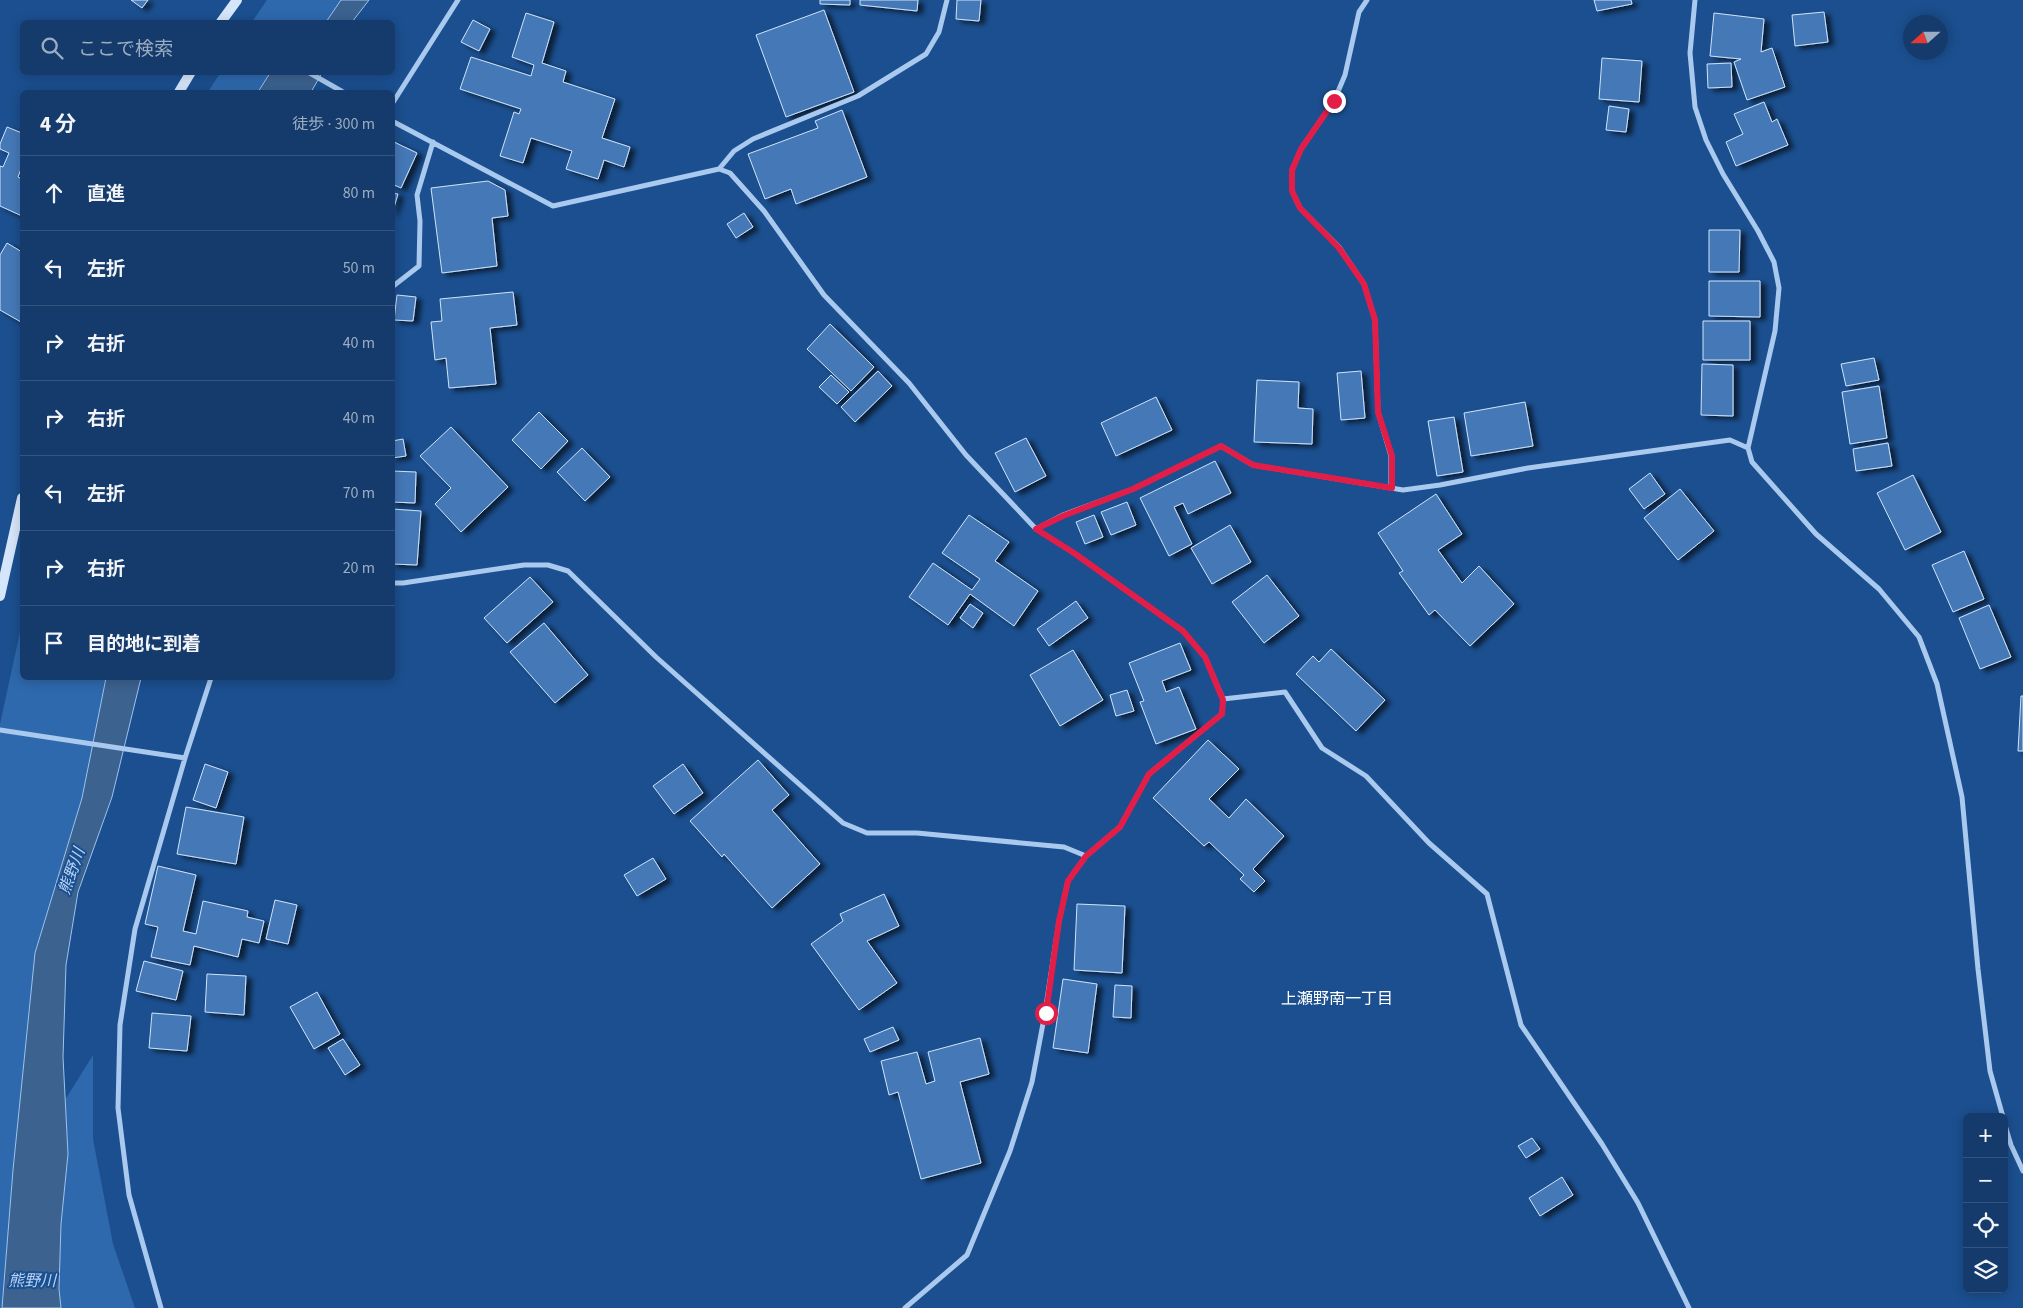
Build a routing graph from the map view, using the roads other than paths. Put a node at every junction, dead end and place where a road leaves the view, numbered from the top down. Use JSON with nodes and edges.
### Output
{"nodes":[{"id":1,"x":237,"y":0,"type":"edge"},
{"id":2,"x":458,"y":0,"type":"edge"},
{"id":3,"x":947,"y":0,"type":"edge"},
{"id":4,"x":1367,"y":0,"type":"edge"},
{"id":5,"x":1695,"y":0,"type":"edge"},
{"id":6,"x":222,"y":20,"type":"edge"},
{"id":7,"x":189,"y":75,"type":"edge"},
{"id":8,"x":313,"y":75,"type":"edge"},
{"id":9,"x":180,"y":90,"type":"edge"},
{"id":10,"x":339,"y":90,"type":"edge"},
{"id":11,"x":395,"y":99,"type":"edge"},
{"id":12,"x":395,"y":123,"type":"edge"},
{"id":13,"x":433,"y":142,"type":"junction"},
{"id":14,"x":719,"y":169,"type":"junction"},
{"id":15,"x":395,"y":285,"type":"edge"},
{"id":16,"x":1748,"y":448,"type":"junction"},
{"id":17,"x":1392,"y":488,"type":"junction"},
{"id":18,"x":20,"y":507,"type":"edge"},
{"id":19,"x":1036,"y":529,"type":"junction"},
{"id":20,"x":395,"y":583,"type":"edge"},
{"id":21,"x":0,"y":596,"type":"edge"},
{"id":22,"x":211,"y":680,"type":"edge"},
{"id":23,"x":1223,"y":700,"type":"junction"},
{"id":24,"x":0,"y":730,"type":"edge"},
{"id":25,"x":185,"y":758,"type":"junction"},
{"id":26,"x":1086,"y":856,"type":"junction"},
{"id":27,"x":2002,"y":1113,"type":"edge"},
{"id":28,"x":2008,"y":1137,"type":"edge"},
{"id":29,"x":2023,"y":1171,"type":"edge"},
{"id":30,"x":161,"y":1308,"type":"edge"},
{"id":31,"x":905,"y":1308,"type":"edge"},
{"id":32,"x":1689,"y":1308,"type":"edge"}],
"edges":[{"from":1,"to":6,"type":"main road"},
{"from":2,"to":11,"type":"street"},
{"from":3,"to":14,"type":"street"},
{"from":4,"to":17,"type":"street"},
{"from":5,"to":16,"type":"street"},
{"from":7,"to":9,"type":"main road"},
{"from":8,"to":10,"type":"street"},
{"from":12,"to":13,"type":"street"},
{"from":13,"to":14,"type":"street"},
{"from":13,"to":15,"type":"street"},
{"from":14,"to":19,"type":"street"},
{"from":16,"to":17,"type":"street"},
{"from":16,"to":27,"type":"street"},
{"from":17,"to":19,"type":"street"},
{"from":18,"to":21,"type":"main road"},
{"from":19,"to":23,"type":"street"},
{"from":20,"to":26,"type":"street"},
{"from":22,"to":25,"type":"street"},
{"from":23,"to":26,"type":"street"},
{"from":23,"to":32,"type":"street"},
{"from":24,"to":25,"type":"street"},
{"from":25,"to":30,"type":"street"},
{"from":26,"to":31,"type":"street"},
{"from":28,"to":29,"type":"street"}]}
